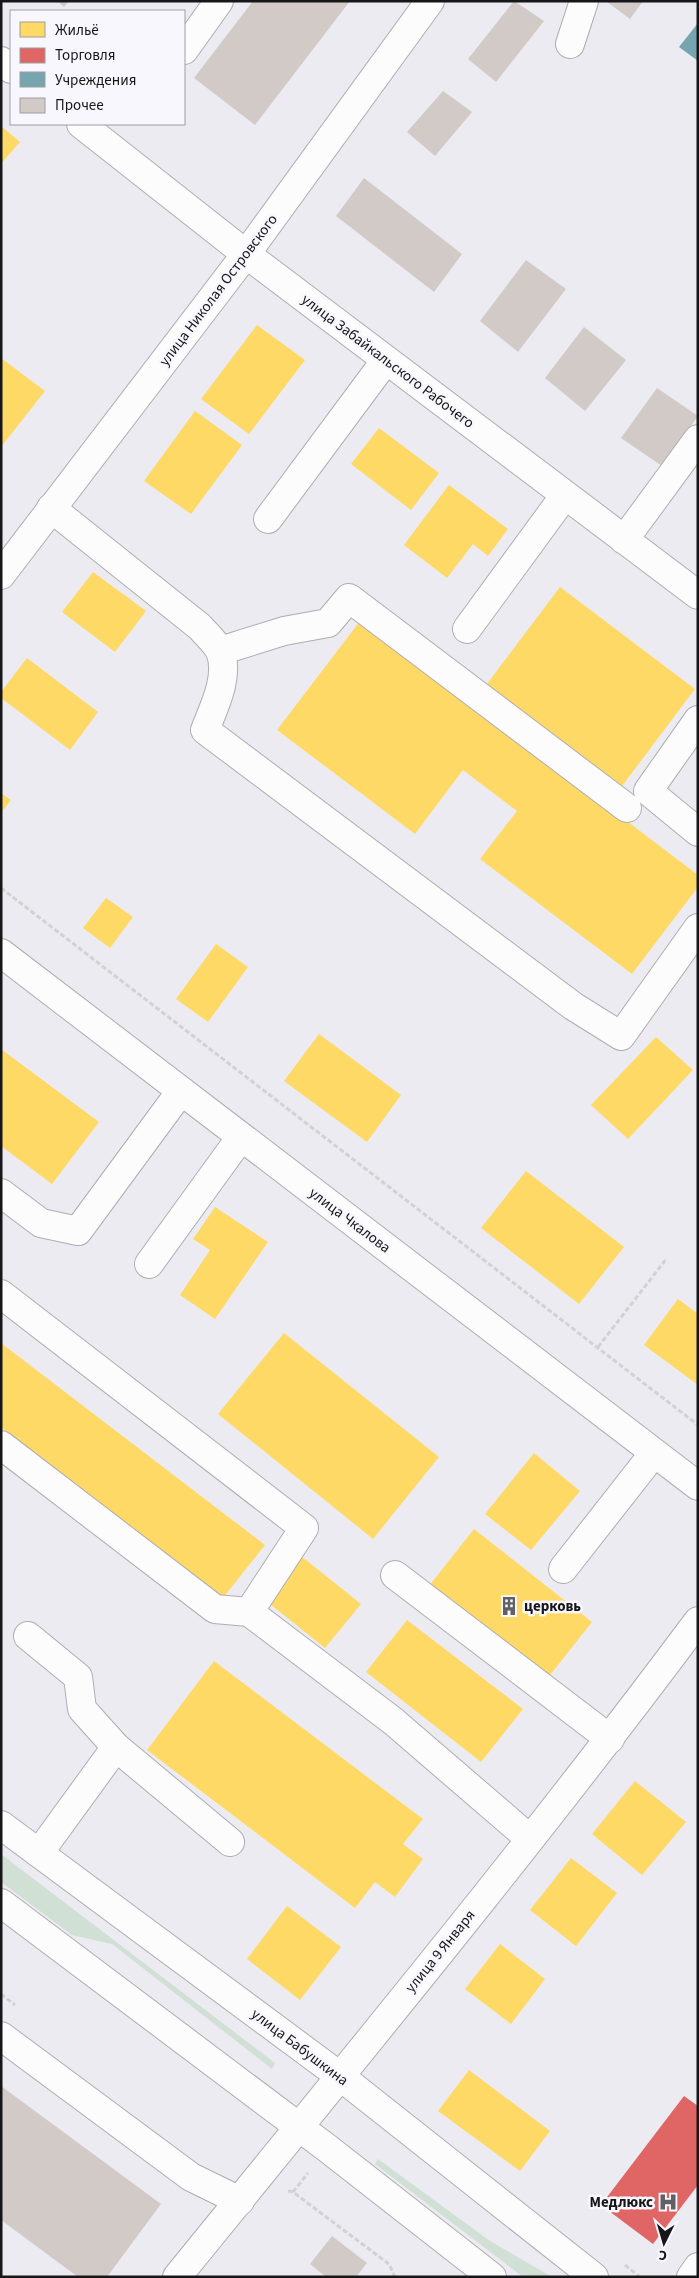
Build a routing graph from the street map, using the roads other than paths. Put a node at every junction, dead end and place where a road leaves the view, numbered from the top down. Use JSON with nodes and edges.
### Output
{"nodes":[{"id":1,"x":219,"y":1,"type":"edge"},
{"id":2,"x":430,"y":1,"type":"edge"},
{"id":3,"x":584,"y":1,"type":"edge"},
{"id":4,"x":570,"y":44,"type":"dead end"},
{"id":5,"x":185,"y":49,"type":"edge"},
{"id":6,"x":82,"y":125,"type":"edge"},
{"id":7,"x":246,"y":254,"type":"junction"},
{"id":8,"x":386,"y":360,"type":"junction"},
{"id":9,"x":698,"y":439,"type":"edge"},
{"id":10,"x":565,"y":495,"type":"junction"},
{"id":11,"x":50,"y":508,"type":"junction"},
{"id":12,"x":268,"y":519,"type":"dead end"},
{"id":13,"x":624,"y":540,"type":"junction"},
{"id":14,"x":3,"y":567,"type":"edge"},
{"id":15,"x":698,"y":595,"type":"edge"},
{"id":16,"x":467,"y":629,"type":"dead end"},
{"id":17,"x":220,"y":651,"type":"junction"},
{"id":18,"x":698,"y":720,"type":"edge"},
{"id":19,"x":627,"y":808,"type":"dead end"},
{"id":20,"x":698,"y":832,"type":"edge"},
{"id":21,"x":698,"y":928,"type":"edge"},
{"id":22,"x":1,"y":953,"type":"edge"},
{"id":23,"x":181,"y":1091,"type":"junction"},
{"id":24,"x":241,"y":1137,"type":"junction"},
{"id":25,"x":1,"y":1193,"type":"edge"},
{"id":26,"x":149,"y":1264,"type":"dead end"},
{"id":27,"x":1,"y":1294,"type":"edge"},
{"id":28,"x":1,"y":1445,"type":"edge"},
{"id":29,"x":654,"y":1453,"type":"junction"},
{"id":30,"x":698,"y":1486,"type":"edge"},
{"id":31,"x":563,"y":1569,"type":"dead end"},
{"id":32,"x":395,"y":1575,"type":"dead end"},
{"id":33,"x":249,"y":1612,"type":"junction"},
{"id":34,"x":698,"y":1621,"type":"edge"},
{"id":35,"x":28,"y":1636,"type":"dead end"},
{"id":36,"x":610,"y":1739,"type":"junction"},
{"id":37,"x":116,"y":1747,"type":"junction"},
{"id":38,"x":1,"y":1825,"type":"edge"},
{"id":39,"x":530,"y":1839,"type":"junction"},
{"id":40,"x":230,"y":1842,"type":"dead end"},
{"id":41,"x":39,"y":1853,"type":"junction"},
{"id":42,"x":1,"y":1903,"type":"edge"},
{"id":43,"x":1,"y":2036,"type":"edge"},
{"id":44,"x":341,"y":2077,"type":"junction"},
{"id":45,"x":299,"y":2128,"type":"junction"},
{"id":46,"x":240,"y":2201,"type":"junction"},
{"id":47,"x":698,"y":2267,"type":"edge"},
{"id":48,"x":187,"y":2272,"type":"edge"},
{"id":49,"x":492,"y":2277,"type":"edge"},
{"id":50,"x":594,"y":2277,"type":"edge"},
{"id":51,"x":691,"y":2277,"type":"edge"}],
"edges":[{"from":1,"to":5,"type":"street"},
{"from":2,"to":7,"type":"street","name":"улица Николая Островского"},
{"from":3,"to":4,"type":"street"},
{"from":6,"to":7,"type":"street","name":"улица Забайкальского Рабочего"},
{"from":7,"to":8,"type":"street","name":"улица Забайкальского Рабочего"},
{"from":7,"to":11,"type":"street","name":"улица Николая Островского"},
{"from":8,"to":10,"type":"street","name":"улица Забайкальского Рабочего"},
{"from":8,"to":12,"type":"street"},
{"from":9,"to":13,"type":"street"},
{"from":10,"to":13,"type":"street","name":"улица Забайкальского Рабочего"},
{"from":10,"to":16,"type":"street"},
{"from":11,"to":14,"type":"street","name":"улица Николая Островского"},
{"from":11,"to":17,"type":"street"},
{"from":13,"to":15,"type":"street","name":"улица Забайкальского Рабочего"},
{"from":17,"to":19,"type":"street"},
{"from":17,"to":21,"type":"street"},
{"from":18,"to":20,"type":"street"},
{"from":22,"to":23,"type":"street","name":"улица Чкалова"},
{"from":23,"to":24,"type":"street","name":"улица Чкалова"},
{"from":23,"to":25,"type":"street"},
{"from":24,"to":26,"type":"street"},
{"from":24,"to":29,"type":"street","name":"улица Чкалова"},
{"from":27,"to":33,"type":"street"},
{"from":28,"to":33,"type":"street"},
{"from":29,"to":30,"type":"street","name":"улица Чкалова"},
{"from":29,"to":31,"type":"street"},
{"from":32,"to":36,"type":"street"},
{"from":33,"to":39,"type":"street"},
{"from":34,"to":36,"type":"street","name":"улица 9 Января"},
{"from":35,"to":37,"type":"street"},
{"from":36,"to":39,"type":"street","name":"улица 9 Января"},
{"from":37,"to":40,"type":"street"},
{"from":37,"to":41,"type":"street"},
{"from":38,"to":41,"type":"street","name":"улица Бабушкина"},
{"from":39,"to":44,"type":"street","name":"улица 9 Января"},
{"from":41,"to":44,"type":"street","name":"улица Бабушкина"},
{"from":42,"to":45,"type":"street"},
{"from":43,"to":46,"type":"street"},
{"from":44,"to":45,"type":"street","name":"улица 9 Января"},
{"from":44,"to":50,"type":"street","name":"улица Бабушкина"},
{"from":45,"to":46,"type":"street","name":"улица 9 Января"},
{"from":45,"to":49,"type":"street"},
{"from":46,"to":48,"type":"street","name":"улица 9 Января"},
{"from":47,"to":51,"type":"street"}]}
